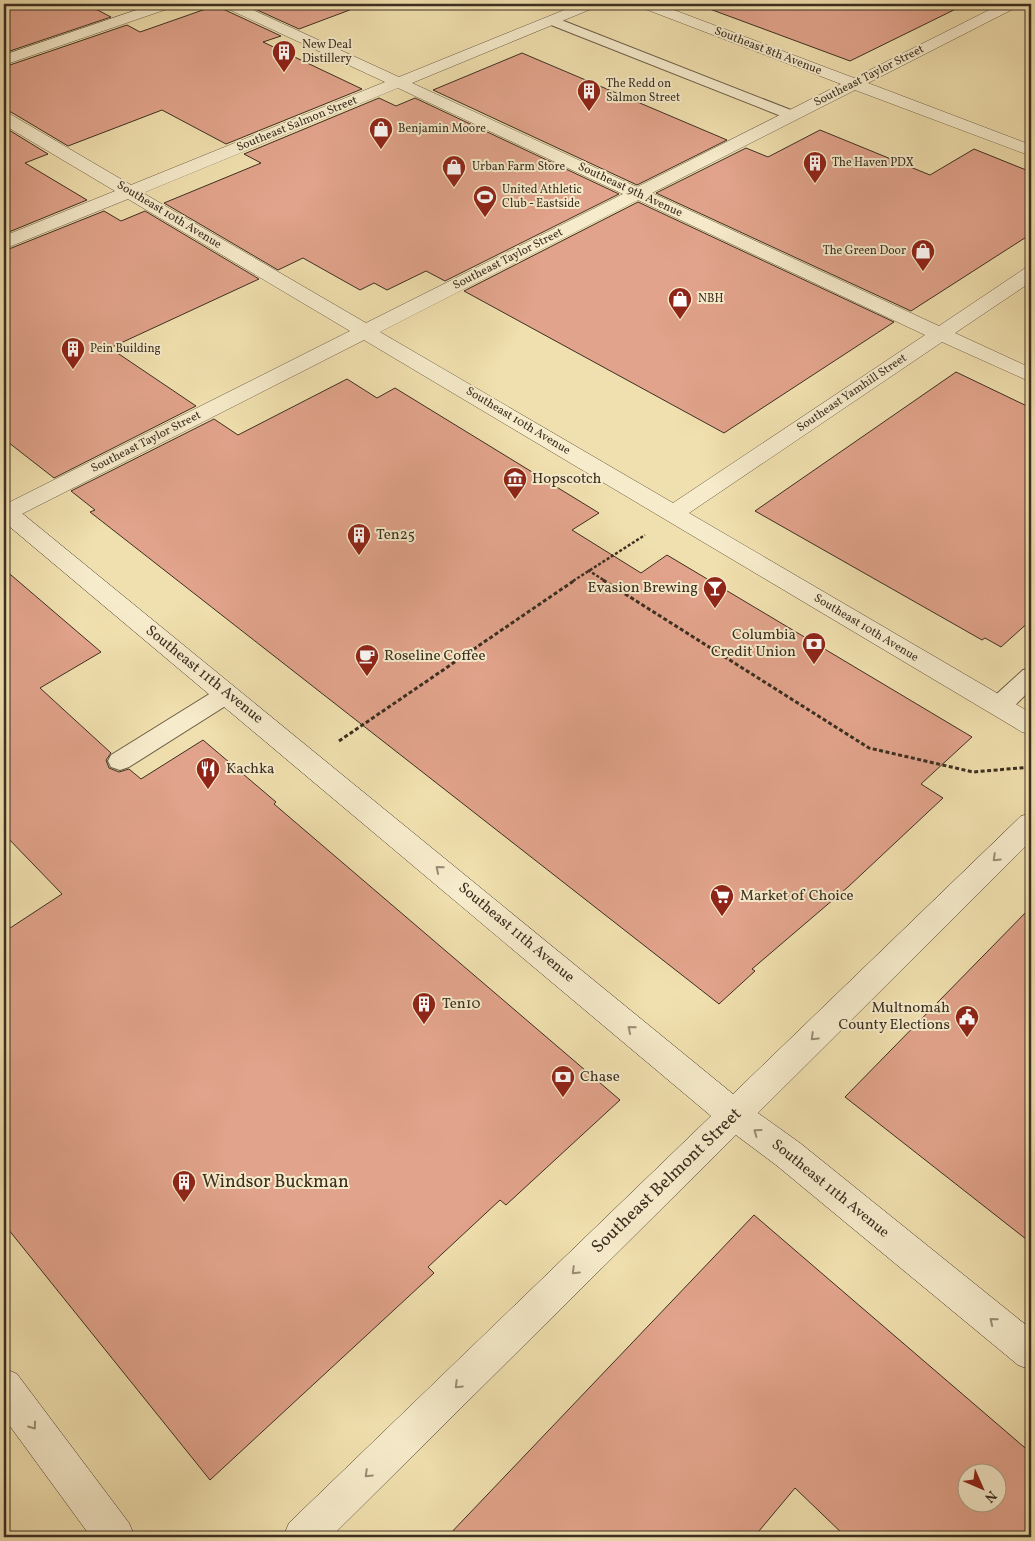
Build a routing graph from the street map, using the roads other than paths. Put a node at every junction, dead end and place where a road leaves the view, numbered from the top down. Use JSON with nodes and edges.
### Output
{"nodes":[{"id":1,"x":168,"y":4,"type":"edge"},
{"id":2,"x":230,"y":4,"type":"edge"},
{"id":3,"x":591,"y":4,"type":"edge"},
{"id":4,"x":645,"y":4,"type":"edge"},
{"id":5,"x":1012,"y":4,"type":"edge"},
{"id":6,"x":552,"y":20,"type":"junction"},
{"id":7,"x":4,"y":60,"type":"edge"},
{"id":8,"x":398,"y":82,"type":"junction"},
{"id":9,"x":854,"y":84,"type":"junction"},
{"id":10,"x":792,"y":115,"type":"junction"},
{"id":11,"x":4,"y":118,"type":"edge"},
{"id":12,"x":1031,"y":151,"type":"edge"},
{"id":13,"x":130,"y":192,"type":"junction"},
{"id":14,"x":638,"y":193,"type":"junction"},
{"id":15,"x":4,"y":243,"type":"edge"},
{"id":16,"x":1031,"y":273,"type":"edge"},
{"id":17,"x":366,"y":331,"type":"junction"},
{"id":18,"x":940,"y":334,"type":"junction"},
{"id":19,"x":1031,"y":376,"type":"edge"},
{"id":20,"x":5,"y":512,"type":"edge"},
{"id":21,"x":673,"y":513,"type":"junction"},
{"id":22,"x":1031,"y":676,"type":"edge"},
{"id":23,"x":227,"y":694,"type":"junction"},
{"id":24,"x":998,"y":706,"type":"junction"},
{"id":25,"x":1031,"y":725,"type":"edge"},
{"id":26,"x":120,"y":761,"type":"dead end"},
{"id":27,"x":1031,"y":824,"type":"edge"},
{"id":28,"x":734,"y":1115,"type":"junction"},
{"id":29,"x":1031,"y":1352,"type":"edge"},
{"id":30,"x":4,"y":1387,"type":"edge"},
{"id":31,"x":115,"y":1537,"type":"edge"},
{"id":32,"x":303,"y":1537,"type":"edge"}],
"edges":[{"from":1,"to":7,"type":"street"},
{"from":2,"to":8,"type":"street","name":"Southeast 9th Avenue"},
{"from":3,"to":6,"type":"street","name":"Southeast Salmon Street"},
{"from":4,"to":9,"type":"street","name":"Southeast 8th Avenue"},
{"from":5,"to":9,"type":"street","name":"Southeast Taylor Street"},
{"from":6,"to":8,"type":"street","name":"Southeast Salmon Street"},
{"from":6,"to":10,"type":"lane"},
{"from":8,"to":13,"type":"street","name":"Southeast Salmon Street"},
{"from":8,"to":14,"type":"street","name":"Southeast 9th Avenue"},
{"from":9,"to":10,"type":"street","name":"Southeast Taylor Street"},
{"from":9,"to":12,"type":"street","name":"Southeast 8th Avenue"},
{"from":10,"to":14,"type":"street","name":"Southeast Taylor Street"},
{"from":11,"to":13,"type":"street","name":"Southeast 10th Avenue"},
{"from":13,"to":15,"type":"street","name":"Southeast Salmon Street"},
{"from":13,"to":17,"type":"street","name":"Southeast 10th Avenue"},
{"from":14,"to":17,"type":"street","name":"Southeast Taylor Street"},
{"from":14,"to":18,"type":"street","name":"Southeast 9th Avenue"},
{"from":16,"to":18,"type":"street","name":"Southeast Yamhill Street"},
{"from":17,"to":20,"type":"street","name":"Southeast Taylor Street"},
{"from":17,"to":21,"type":"street","name":"Southeast 10th Avenue"},
{"from":18,"to":19,"type":"street","name":"Southeast 9th Avenue"},
{"from":18,"to":21,"type":"street","name":"Southeast Yamhill Street"},
{"from":20,"to":23,"type":"street","name":"Southeast 11th Avenue"},
{"from":21,"to":24,"type":"street","name":"Southeast 10th Avenue"},
{"from":22,"to":24,"type":"lane"},
{"from":23,"to":26,"type":"lane"},
{"from":28,"to":23,"type":"street","name":"Southeast 11th Avenue","one_way":true},
{"from":24,"to":25,"type":"street","name":"Southeast 10th Avenue"},
{"from":27,"to":28,"type":"street","name":"Southeast Belmont Street","one_way":true},
{"from":29,"to":28,"type":"street","name":"Southeast 11th Avenue","one_way":true},
{"from":28,"to":32,"type":"street","name":"Southeast Belmont Street","one_way":true},
{"from":30,"to":31,"type":"street","one_way":true}]}
